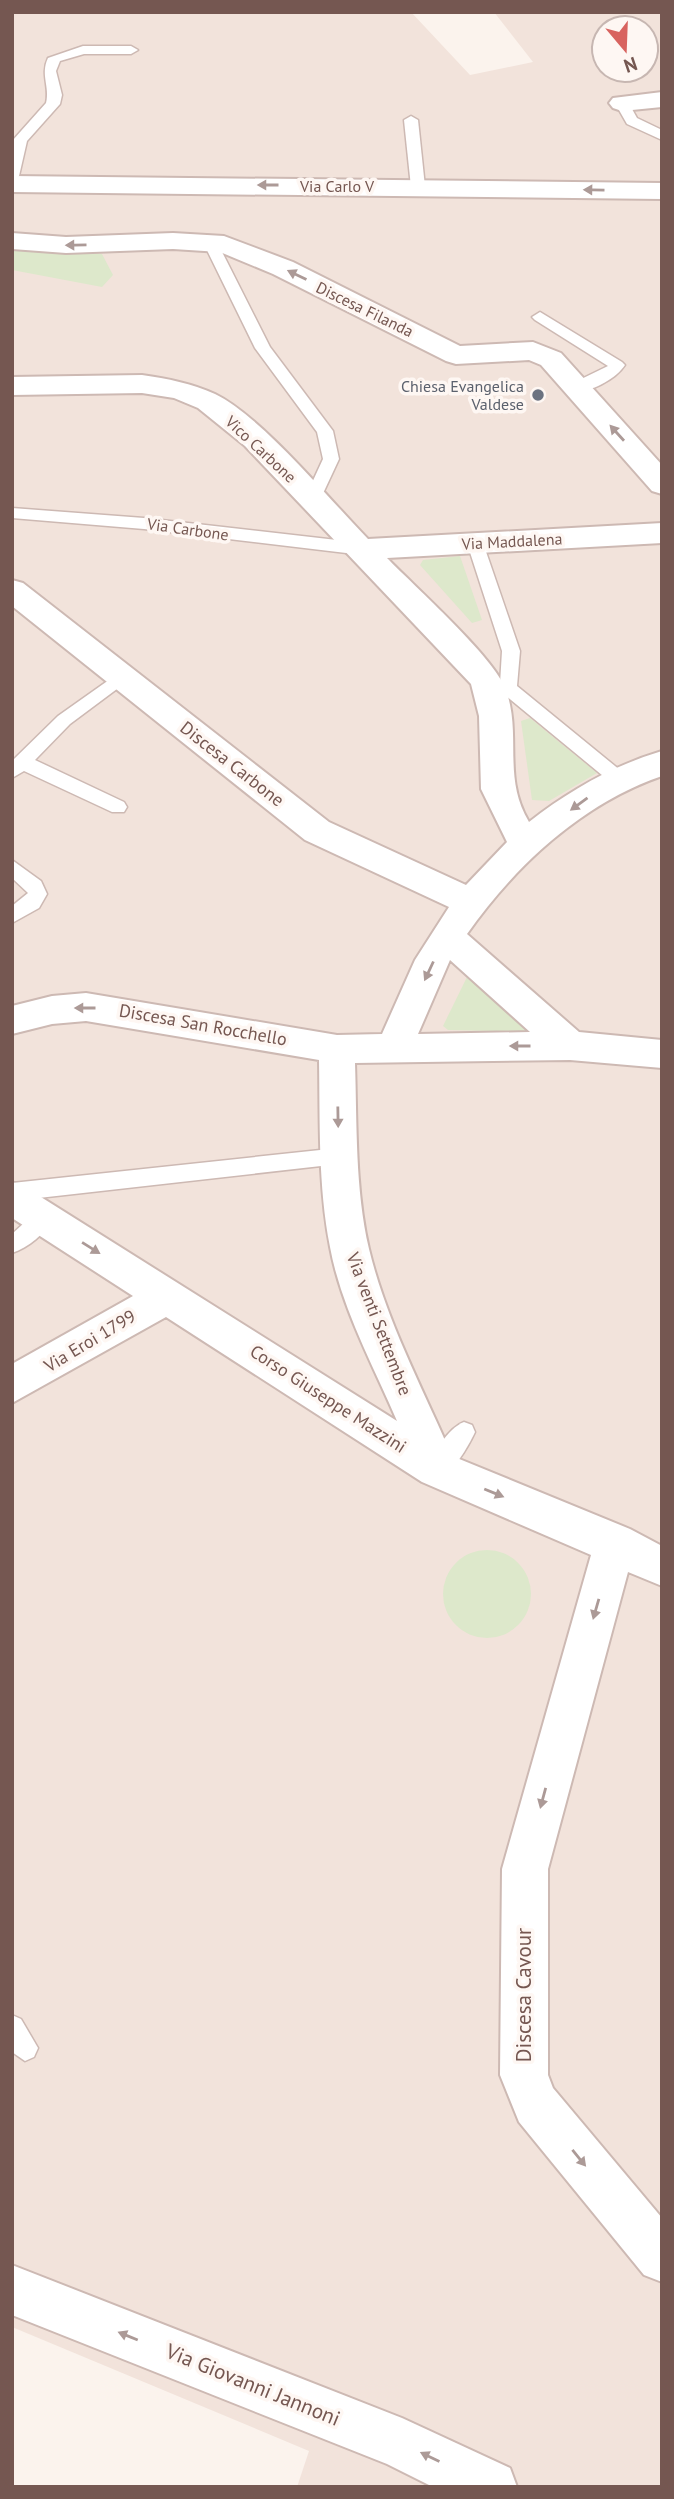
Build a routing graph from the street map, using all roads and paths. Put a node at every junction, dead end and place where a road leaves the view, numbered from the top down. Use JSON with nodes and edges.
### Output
{"nodes":[{"id":1,"x":131,"y":50,"type":"dead end"},
{"id":2,"x":662,"y":99,"type":"edge"},
{"id":3,"x":622,"y":103,"type":"joint"},
{"id":4,"x":411,"y":120,"type":"dead end"},
{"id":5,"x":662,"y":136,"type":"edge"},
{"id":6,"x":12,"y":176,"type":"edge"},
{"id":7,"x":12,"y":184,"type":"edge"},
{"id":8,"x":418,"y":187,"type":"junction"},
{"id":9,"x":662,"y":191,"type":"edge"},
{"id":10,"x":12,"y":241,"type":"edge"},
{"id":11,"x":210,"y":242,"type":"junction"},
{"id":12,"x":540,"y":317,"type":"dead end"},
{"id":13,"x":12,"y":386,"type":"edge"},
{"id":14,"x":576,"y":387,"type":"junction"},
{"id":15,"x":659,"y":476,"type":"edge"},
{"id":16,"x":313,"y":498,"type":"junction"},
{"id":17,"x":12,"y":513,"type":"edge"},
{"id":18,"x":662,"y":533,"type":"edge"},
{"id":19,"x":475,"y":543,"type":"junction"},
{"id":20,"x":363,"y":549,"type":"junction"},
{"id":21,"x":12,"y":590,"type":"edge"},
{"id":22,"x":123,"y":676,"type":"junction"},
{"id":23,"x":500,"y":690,"type":"junction"},
{"id":24,"x":662,"y":763,"type":"edge"},
{"id":25,"x":17,"y":767,"type":"edge"},
{"id":26,"x":620,"y":780,"type":"junction"},
{"id":27,"x":118,"y":807,"type":"dead end"},
{"id":28,"x":525,"y":844,"type":"junction"},
{"id":29,"x":12,"y":867,"type":"edge"},
{"id":30,"x":473,"y":903,"type":"junction"},
{"id":31,"x":12,"y":916,"type":"edge"},
{"id":32,"x":446,"y":936,"type":"junction"},
{"id":33,"x":12,"y":1020,"type":"edge"},
{"id":34,"x":570,"y":1046,"type":"junction"},
{"id":35,"x":394,"y":1047,"type":"junction"},
{"id":36,"x":337,"y":1049,"type":"junction"},
{"id":37,"x":662,"y":1054,"type":"edge"},
{"id":38,"x":339,"y":1156,"type":"junction"},
{"id":39,"x":12,"y":1192,"type":"edge"},
{"id":40,"x":28,"y":1208,"type":"edge"},
{"id":41,"x":12,"y":1244,"type":"edge"},
{"id":42,"x":167,"y":1296,"type":"junction"},
{"id":43,"x":12,"y":1385,"type":"edge"},
{"id":44,"x":464,"y":1432,"type":"dead end"},
{"id":45,"x":437,"y":1469,"type":"junction"},
{"id":46,"x":615,"y":1543,"type":"junction"},
{"id":47,"x":662,"y":1566,"type":"edge"},
{"id":48,"x":662,"y":2257,"type":"edge"},
{"id":49,"x":12,"y":2290,"type":"edge"},
{"id":50,"x":491,"y":2487,"type":"edge"}],
"edges":[{"from":1,"to":6,"type":"lane"},
{"from":2,"to":3,"type":"street"},
{"from":3,"to":5,"type":"lane"},
{"from":4,"to":8,"type":"lane"},
{"from":8,"to":7,"type":"street","name":"Via Carlo V","one_way":true},
{"from":9,"to":8,"type":"street","name":"Via Carlo V","one_way":true},
{"from":11,"to":10,"type":"street","name":"Discesa Filanda","one_way":true},
{"from":14,"to":11,"type":"street","name":"Discesa Filanda","one_way":true},
{"from":11,"to":16,"type":"lane"},
{"from":12,"to":14,"type":"lane"},
{"from":13,"to":16,"type":"street","name":"Vico Carbone"},
{"from":15,"to":14,"type":"street","name":"Discesa Filanda","one_way":true},
{"from":16,"to":20,"type":"street","name":"Vico Carbone"},
{"from":17,"to":20,"type":"lane","name":"Via Carbone"},
{"from":18,"to":19,"type":"street","name":"Via Maddalena"},
{"from":19,"to":20,"type":"street","name":"Via Maddalena"},
{"from":19,"to":23,"type":"lane"},
{"from":20,"to":23,"type":"street","name":"Vico Carbone"},
{"from":21,"to":22,"type":"street","name":"Discesa Carbone"},
{"from":22,"to":25,"type":"lane"},
{"from":22,"to":30,"type":"street","name":"Discesa Carbone"},
{"from":23,"to":26,"type":"lane"},
{"from":23,"to":28,"type":"street"},
{"from":24,"to":26,"type":"street"},
{"from":25,"to":27,"type":"lane"},
{"from":26,"to":28,"type":"street","one_way":true},
{"from":28,"to":30,"type":"street"},
{"from":29,"to":31,"type":"lane"},
{"from":30,"to":32,"type":"street"},
{"from":32,"to":34,"type":"street"},
{"from":32,"to":35,"type":"street","one_way":true},
{"from":36,"to":33,"type":"street","name":"Discesa San Rocchello","one_way":true},
{"from":34,"to":35,"type":"street","name":"Discesa San Rocchello","one_way":true},
{"from":34,"to":37,"type":"street","name":"Discesa San Rocchello"},
{"from":35,"to":36,"type":"street","name":"Discesa San Rocchello"},
{"from":36,"to":38,"type":"street","name":"Via venti Settembre","one_way":true},
{"from":38,"to":39,"type":"lane"},
{"from":38,"to":45,"type":"street","name":"Via venti Settembre"},
{"from":40,"to":41,"type":"lane"},
{"from":40,"to":42,"type":"street","name":"Corso Giuseppe Mazzini","one_way":true},
{"from":42,"to":43,"type":"street","name":"Via Eroi 1799"},
{"from":42,"to":45,"type":"street","name":"Corso Giuseppe Mazzini"},
{"from":44,"to":45,"type":"lane"},
{"from":45,"to":46,"type":"street","name":"Corso Giuseppe Mazzini","one_way":true},
{"from":46,"to":47,"type":"street","name":"Corso Giuseppe Mazzini"},
{"from":46,"to":48,"type":"street","name":"Discesa Cavour","one_way":true},
{"from":50,"to":49,"type":"street","name":"Via Giovanni Jannoni","one_way":true}]}
